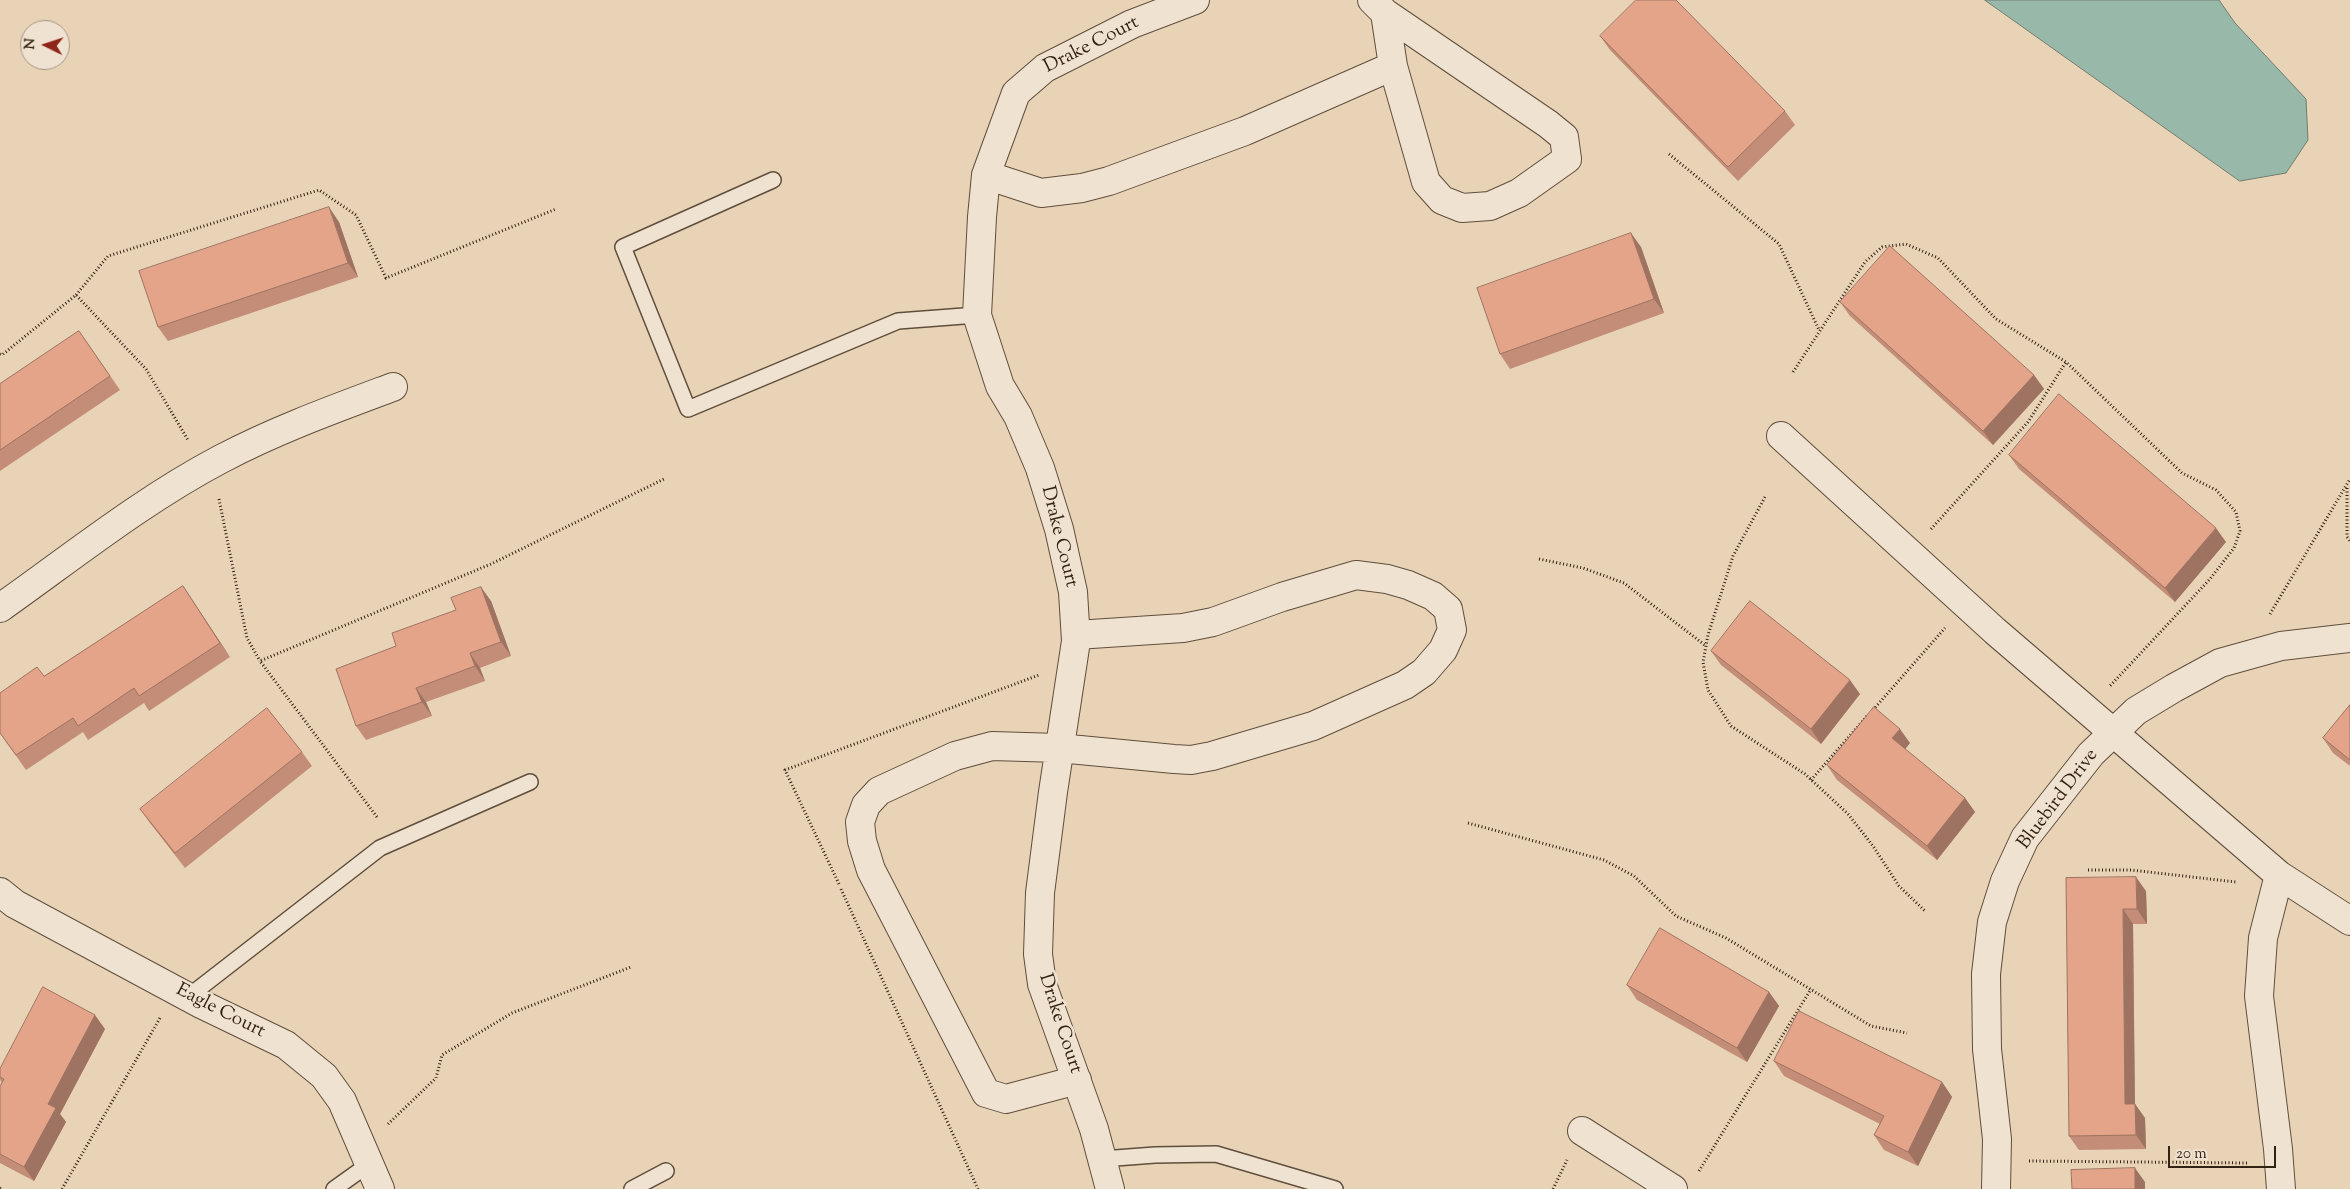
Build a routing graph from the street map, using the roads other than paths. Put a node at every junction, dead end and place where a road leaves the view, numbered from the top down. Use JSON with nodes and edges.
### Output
{"nodes":[{"id":1,"x":1196,"y":0,"type":"edge"},
{"id":2,"x":1378,"y":7,"type":"edge"},
{"id":3,"x":1393,"y":66,"type":"junction"},
{"id":4,"x":986,"y":175,"type":"junction"},
{"id":5,"x":773,"y":180,"type":"dead end"},
{"id":6,"x":977,"y":315,"type":"junction"},
{"id":7,"x":393,"y":387,"type":"dead end"},
{"id":8,"x":1781,"y":436,"type":"dead end"},
{"id":9,"x":0,"y":608,"type":"edge"},
{"id":10,"x":1076,"y":635,"type":"junction"},
{"id":11,"x":2350,"y":638,"type":"edge"},
{"id":12,"x":2113,"y":733,"type":"junction"},
{"id":13,"x":1060,"y":748,"type":"junction"},
{"id":14,"x":530,"y":782,"type":"dead end"},
{"id":15,"x":2278,"y":880,"type":"junction"},
{"id":16,"x":0,"y":892,"type":"edge"},
{"id":17,"x":2350,"y":921,"type":"edge"},
{"id":18,"x":182,"y":994,"type":"junction"},
{"id":19,"x":1078,"y":1080,"type":"junction"},
{"id":20,"x":1582,"y":1131,"type":"dead end"},
{"id":21,"x":366,"y":1156,"type":"junction"},
{"id":22,"x":1102,"y":1159,"type":"junction"},
{"id":23,"x":666,"y":1171,"type":"dead end"},
{"id":24,"x":2280,"y":1176,"type":"edge"},
{"id":25,"x":334,"y":1189,"type":"edge"},
{"id":26,"x":380,"y":1189,"type":"edge"},
{"id":27,"x":632,"y":1189,"type":"edge"},
{"id":28,"x":1110,"y":1189,"type":"edge"},
{"id":29,"x":1335,"y":1189,"type":"edge"},
{"id":30,"x":1673,"y":1189,"type":"edge"},
{"id":31,"x":1996,"y":1189,"type":"edge"}],
"edges":[{"from":1,"to":4,"type":"street","name":"Drake Court"},
{"from":2,"to":3,"type":"street"},
{"from":2,"to":3,"type":"street"},
{"from":3,"to":4,"type":"street"},
{"from":4,"to":6,"type":"street","name":"Drake Court"},
{"from":5,"to":6,"type":"lane"},
{"from":6,"to":10,"type":"street","name":"Drake Court"},
{"from":7,"to":9,"type":"street"},
{"from":8,"to":12,"type":"street"},
{"from":10,"to":13,"type":"street","name":"Drake Court"},
{"from":10,"to":13,"type":"street"},
{"from":11,"to":12,"type":"street","name":"Bluebird Drive"},
{"from":12,"to":15,"type":"street"},
{"from":12,"to":31,"type":"street","name":"Bluebird Drive"},
{"from":13,"to":19,"type":"street","name":"Drake Court"},
{"from":13,"to":19,"type":"street"},
{"from":14,"to":18,"type":"lane"},
{"from":15,"to":17,"type":"street"},
{"from":15,"to":24,"type":"street"},
{"from":16,"to":18,"type":"street","name":"Eagle Court"},
{"from":18,"to":21,"type":"street","name":"Eagle Court"},
{"from":19,"to":22,"type":"street","name":"Drake Court"},
{"from":20,"to":30,"type":"street"},
{"from":21,"to":25,"type":"lane"},
{"from":21,"to":26,"type":"street","name":"Eagle Court"},
{"from":22,"to":28,"type":"street","name":"Drake Court"},
{"from":22,"to":29,"type":"lane"},
{"from":23,"to":27,"type":"lane"}]}
